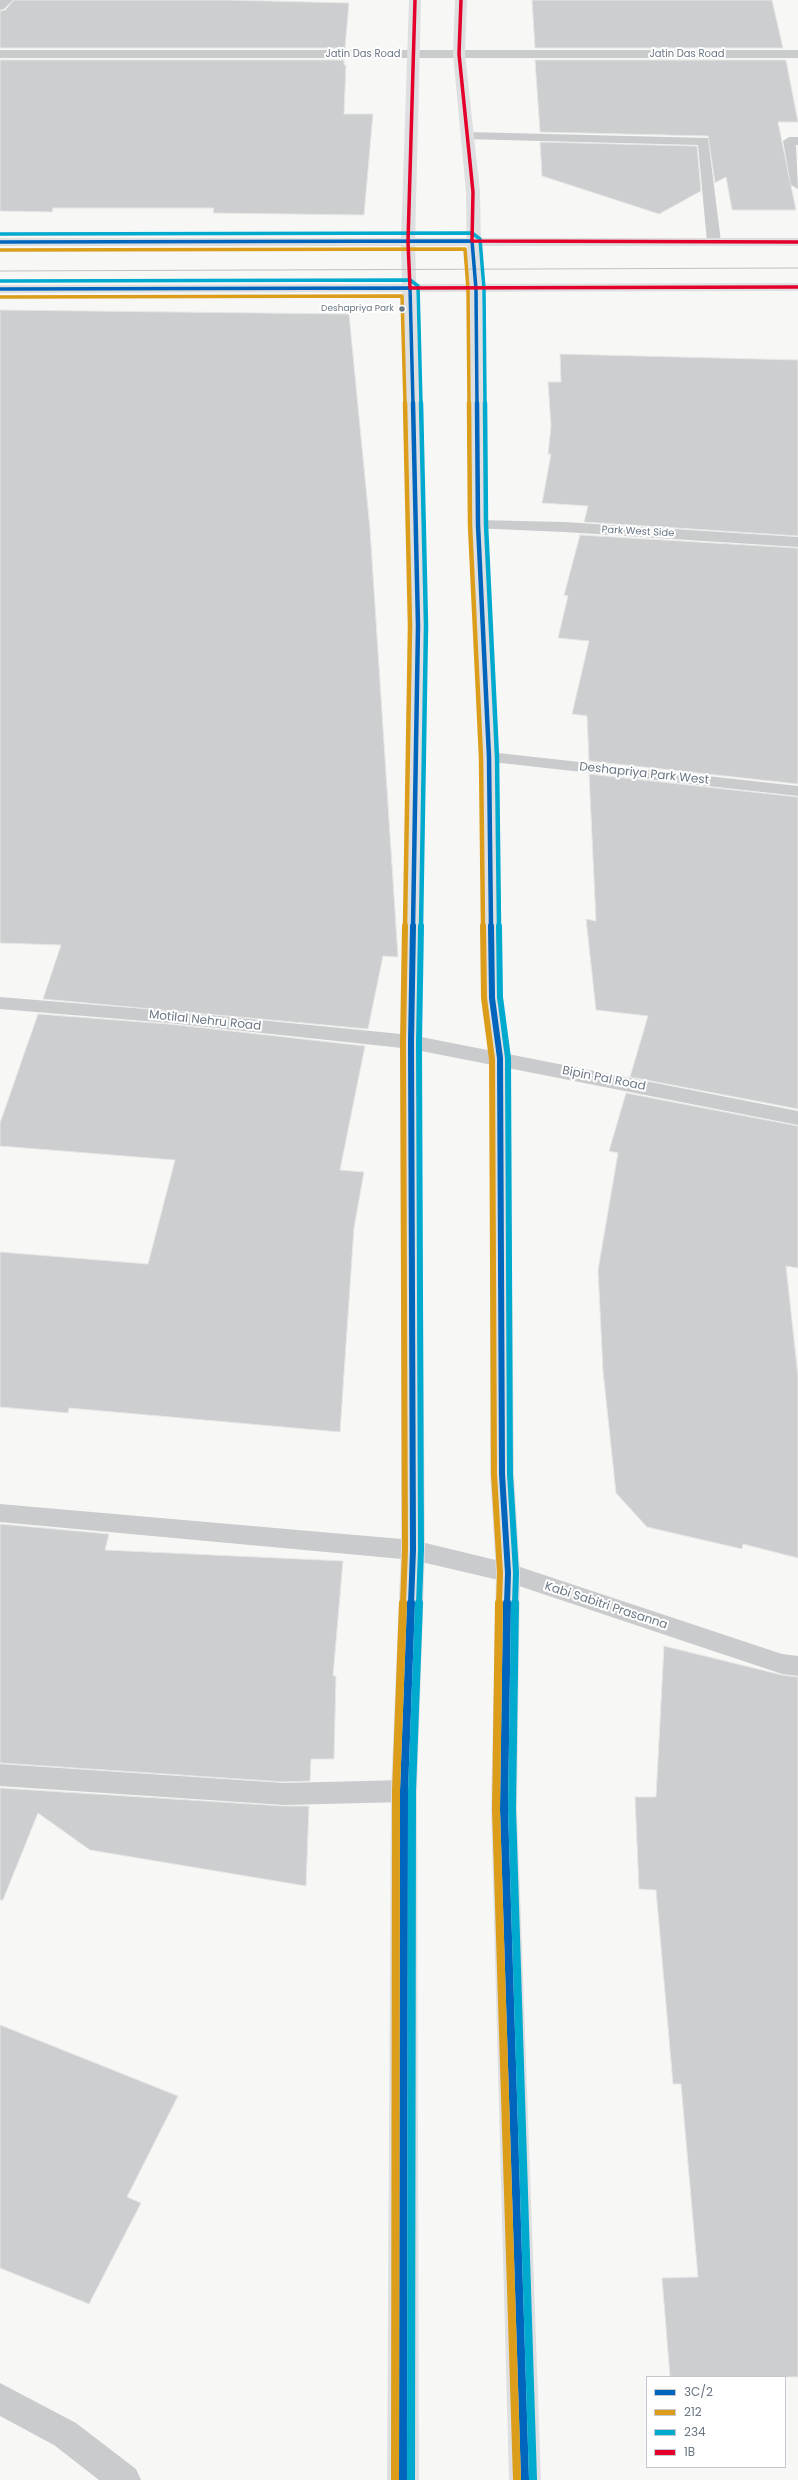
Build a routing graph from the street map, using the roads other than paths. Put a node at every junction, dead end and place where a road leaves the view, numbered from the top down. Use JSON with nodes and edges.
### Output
{"nodes":[{"id":1,"x":7,"y":0,"type":"edge"},
{"id":2,"x":415,"y":0,"type":"edge"},
{"id":3,"x":461,"y":0,"type":"edge"},
{"id":4,"x":0,"y":7,"type":"edge"},
{"id":5,"x":0,"y":54,"type":"edge"},
{"id":6,"x":413,"y":54,"type":"junction"},
{"id":7,"x":459,"y":54,"type":"junction"},
{"id":8,"x":798,"y":54,"type":"edge"},
{"id":9,"x":468,"y":136,"type":"junction"},
{"id":10,"x":798,"y":141,"type":"edge"},
{"id":11,"x":798,"y":185,"type":"edge"},
{"id":12,"x":472,"y":241,"type":"junction"},
{"id":13,"x":0,"y":242,"type":"edge"},
{"id":14,"x":408,"y":242,"type":"junction"},
{"id":15,"x":714,"y":242,"type":"junction"},
{"id":16,"x":798,"y":242,"type":"edge"},
{"id":17,"x":798,"y":287,"type":"edge"},
{"id":18,"x":410,"y":288,"type":"junction"},
{"id":19,"x":0,"y":289,"type":"edge"},
{"id":20,"x":476,"y":289,"type":"junction"},
{"id":21,"x":478,"y":525,"type":"junction"},
{"id":22,"x":798,"y":542,"type":"edge"},
{"id":23,"x":489,"y":757,"type":"junction"},
{"id":24,"x":798,"y":791,"type":"edge"},
{"id":25,"x":0,"y":1003,"type":"edge"},
{"id":26,"x":411,"y":1042,"type":"junction"},
{"id":27,"x":500,"y":1058,"type":"junction"},
{"id":28,"x":798,"y":1118,"type":"edge"},
{"id":29,"x":0,"y":1513,"type":"edge"},
{"id":30,"x":413,"y":1550,"type":"junction"},
{"id":31,"x":508,"y":1573,"type":"junction"},
{"id":32,"x":798,"y":1666,"type":"edge"},
{"id":33,"x":0,"y":1775,"type":"edge"},
{"id":34,"x":404,"y":1791,"type":"junction"},
{"id":35,"x":0,"y":2399,"type":"edge"},
{"id":36,"x":125,"y":2480,"type":"edge"},
{"id":37,"x":403,"y":2480,"type":"edge"},
{"id":38,"x":525,"y":2480,"type":"edge"}],
"edges":[{"from":1,"to":4,"type":"street"},
{"from":2,"to":6,"type":"main road"},
{"from":3,"to":7,"type":"main road"},
{"from":5,"to":6,"type":"street","name":"Jatin Das Road"},
{"from":6,"to":7,"type":"street","name":"Jatin Das Road"},
{"from":6,"to":14,"type":"main road"},
{"from":7,"to":8,"type":"street","name":"Jatin Das Road"},
{"from":7,"to":9,"type":"main road"},
{"from":9,"to":12,"type":"main road"},
{"from":9,"to":15,"type":"street"},
{"from":10,"to":11,"type":"street"},
{"from":12,"to":14,"type":"main road"},
{"from":12,"to":15,"type":"main road"},
{"from":12,"to":20,"type":"main road"},
{"from":13,"to":14,"type":"main road"},
{"from":14,"to":18,"type":"main road"},
{"from":15,"to":16,"type":"main road"},
{"from":17,"to":20,"type":"main road"},
{"from":18,"to":19,"type":"main road"},
{"from":18,"to":20,"type":"main road"},
{"from":18,"to":26,"type":"main road"},
{"from":20,"to":21,"type":"main road"},
{"from":21,"to":22,"type":"street","name":"Park West Side"},
{"from":21,"to":23,"type":"main road"},
{"from":23,"to":24,"type":"street","name":"Deshapriya Park West"},
{"from":23,"to":27,"type":"main road"},
{"from":25,"to":26,"type":"street","name":"Motilal Nehru Road"},
{"from":26,"to":27,"type":"street","name":"Bipin Pal Road"},
{"from":26,"to":30,"type":"main road"},
{"from":27,"to":28,"type":"street","name":"Bipin Pal Road"},
{"from":27,"to":31,"type":"main road"},
{"from":29,"to":30,"type":"street","name":"Kabi Sabitri Prasanna"},
{"from":30,"to":31,"type":"street","name":"Kabi Sabitri Prasanna"},
{"from":30,"to":34,"type":"main road"},
{"from":31,"to":32,"type":"street","name":"Kabi Sabitri Prasanna"},
{"from":31,"to":38,"type":"main road"},
{"from":33,"to":34,"type":"street"},
{"from":34,"to":37,"type":"main road"},
{"from":35,"to":36,"type":"street"}]}
